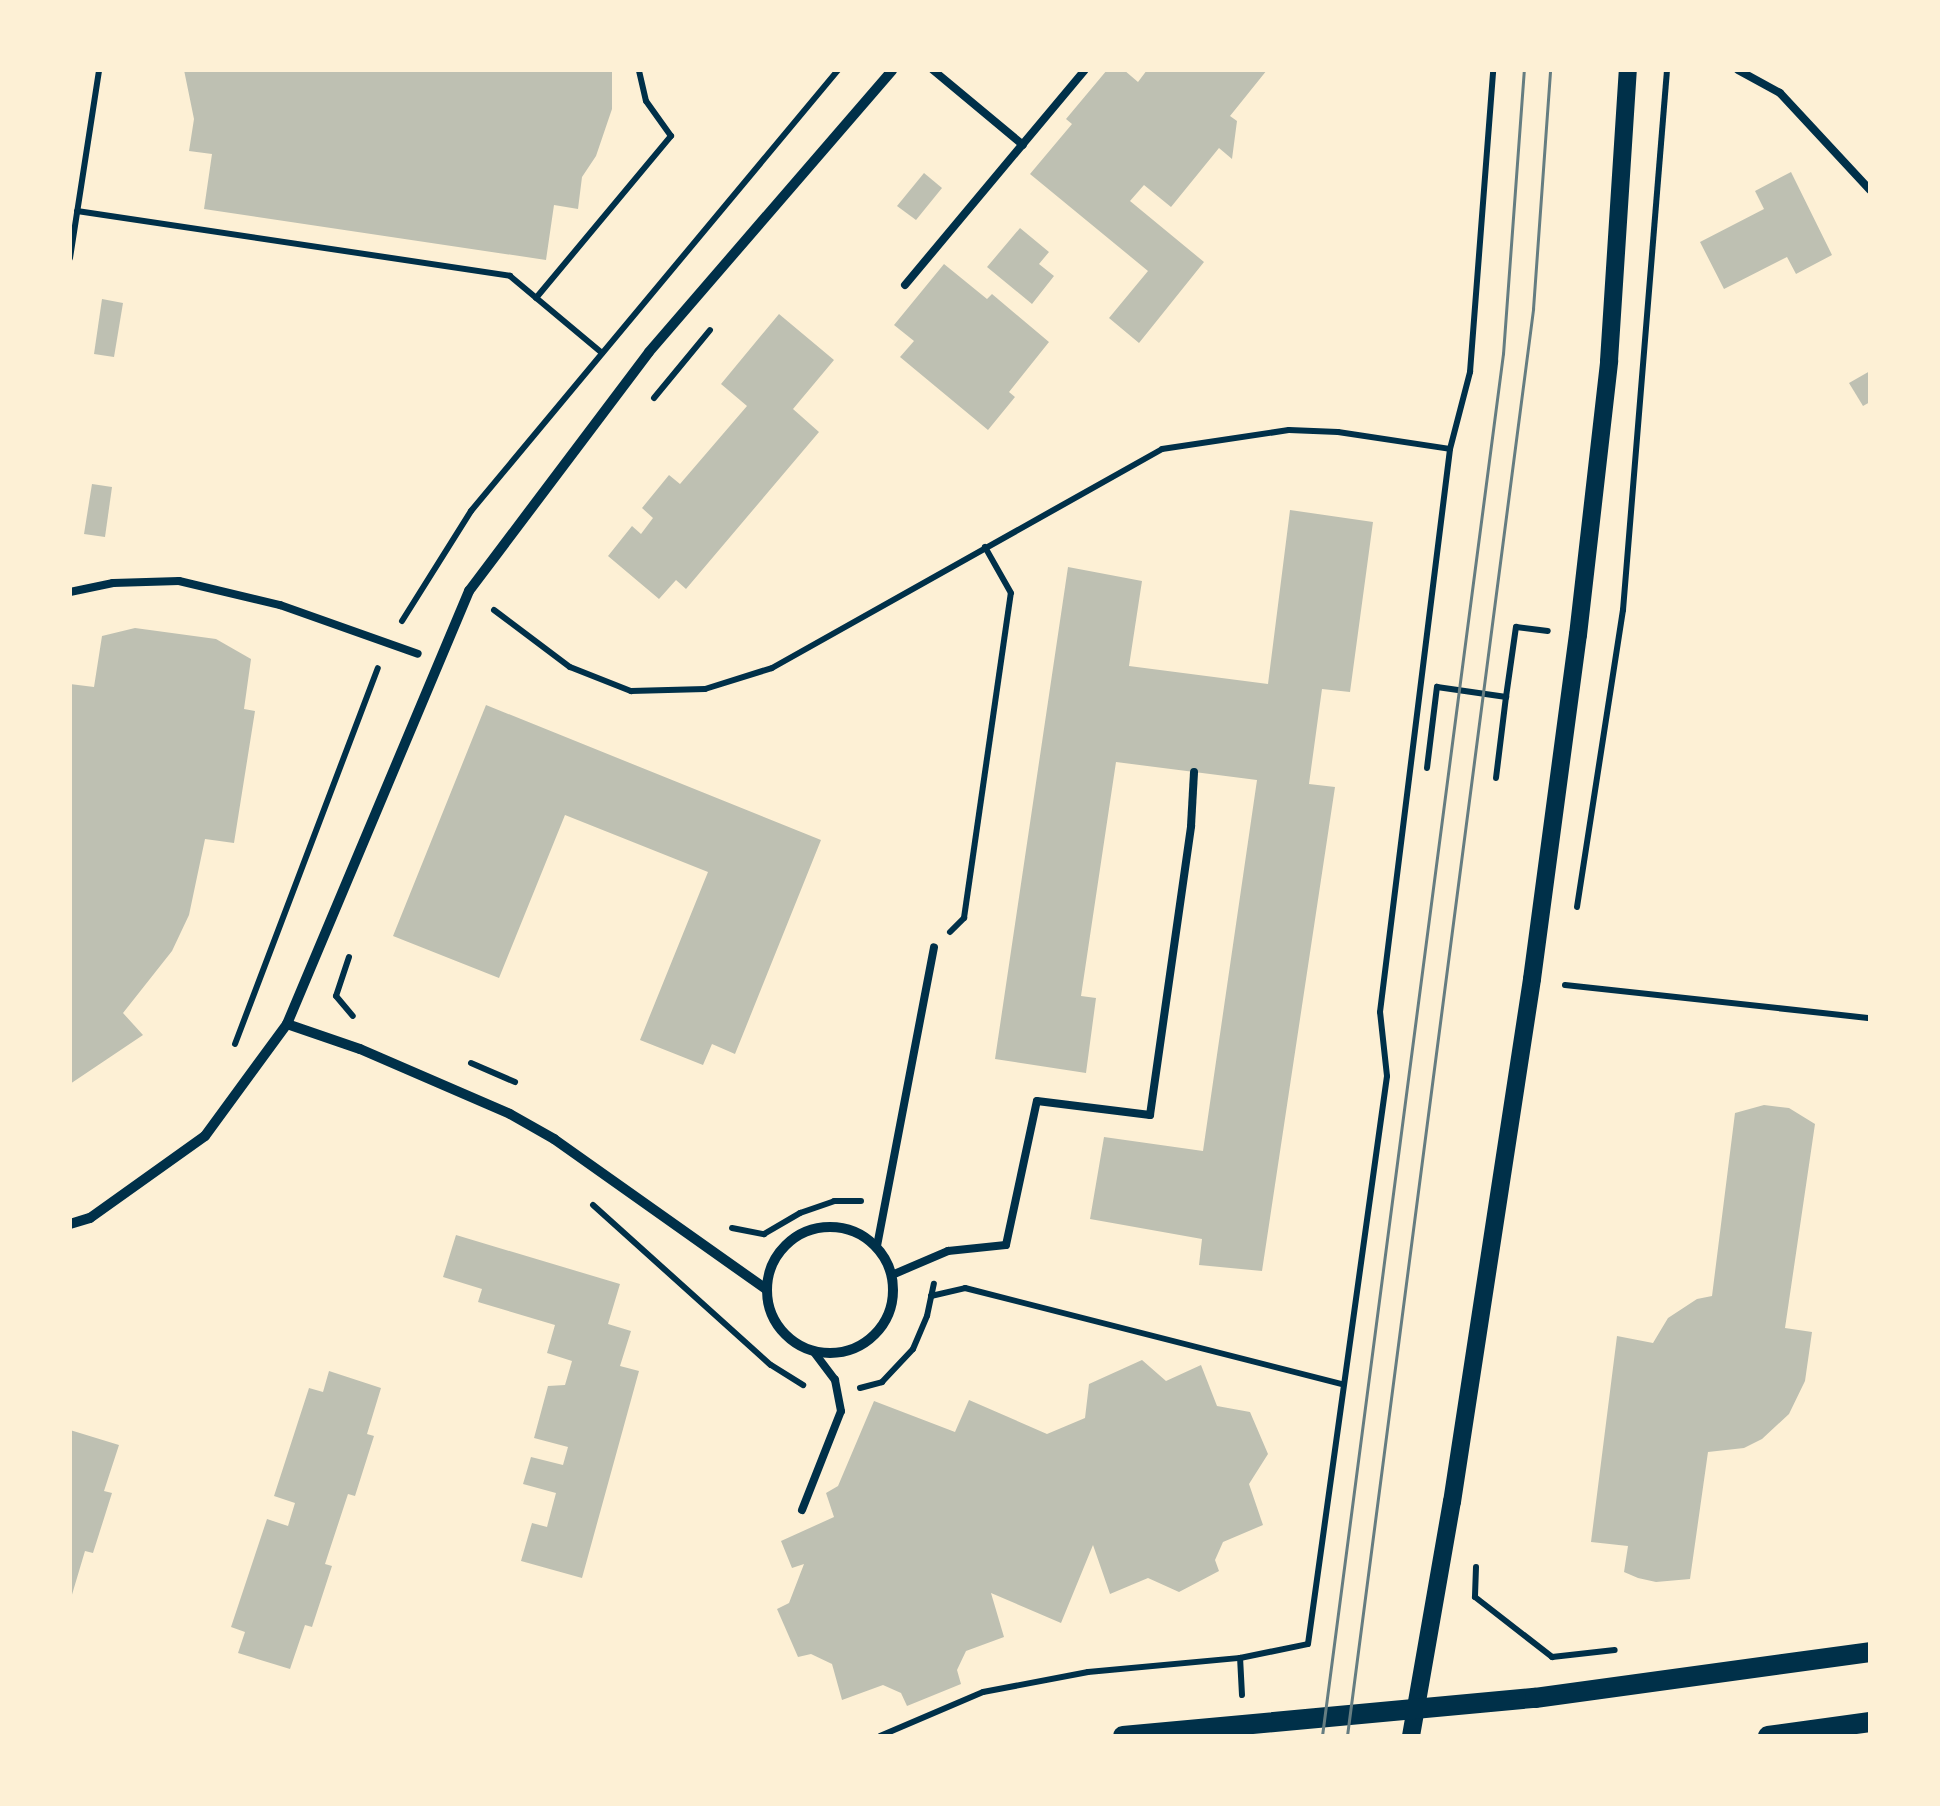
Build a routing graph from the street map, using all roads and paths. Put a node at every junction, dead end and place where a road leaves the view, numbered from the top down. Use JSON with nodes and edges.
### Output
{"nodes":[{"id":1,"x":98,"y":70,"type":"edge"},
{"id":2,"x":639,"y":70,"type":"edge"},
{"id":3,"x":892,"y":70,"type":"edge"},
{"id":4,"x":933,"y":70,"type":"edge"},
{"id":5,"x":1085,"y":70,"type":"edge"},
{"id":6,"x":1494,"y":70,"type":"edge"},
{"id":7,"x":1628,"y":70,"type":"edge"},
{"id":8,"x":1738,"y":70,"type":"edge"},
{"id":9,"x":1023,"y":145,"type":"junction"},
{"id":10,"x":1870,"y":190,"type":"edge"},
{"id":11,"x":77,"y":211,"type":"junction"},
{"id":12,"x":70,"y":258,"type":"edge"},
{"id":13,"x":905,"y":285,"type":"dead end"},
{"id":14,"x":536,"y":298,"type":"junction"},
{"id":15,"x":722,"y":316,"type":"dead end"},
{"id":16,"x":602,"y":353,"type":"dead end"},
{"id":17,"x":646,"y":408,"type":"dead end"},
{"id":18,"x":1450,"y":449,"type":"junction"},
{"id":19,"x":986,"y":547,"type":"junction"},
{"id":20,"x":70,"y":592,"type":"edge"},
{"id":21,"x":498,"y":601,"type":"dead end"},
{"id":22,"x":494,"y":610,"type":"junction"},
{"id":23,"x":487,"y":628,"type":"dead end"},
{"id":24,"x":1578,"y":635,"type":"junction"},
{"id":25,"x":1618,"y":643,"type":"dead end"},
{"id":26,"x":418,"y":654,"type":"dead end"},
{"id":27,"x":1419,"y":686,"type":"junction"},
{"id":28,"x":1437,"y":687,"type":"junction"},
{"id":29,"x":1506,"y":696,"type":"junction"},
{"id":30,"x":1427,"y":768,"type":"dead end"},
{"id":31,"x":1194,"y":772,"type":"dead end"},
{"id":32,"x":1496,"y":778,"type":"dead end"},
{"id":33,"x":934,"y":947,"type":"joint"},
{"id":34,"x":350,"y":954,"type":"dead end"},
{"id":35,"x":1566,"y":985,"type":"dead end"},
{"id":36,"x":1870,"y":1018,"type":"edge"},
{"id":37,"x":364,"y":1022,"type":"dead end"},
{"id":38,"x":286,"y":1024,"type":"junction"},
{"id":39,"x":469,"y":1062,"type":"dead end"},
{"id":40,"x":530,"y":1090,"type":"dead end"},
{"id":41,"x":580,"y":1194,"type":"dead end"},
{"id":42,"x":884,"y":1208,"type":"junction"},
{"id":43,"x":70,"y":1224,"type":"edge"},
{"id":44,"x":722,"y":1226,"type":"dead end"},
{"id":45,"x":876,"y":1246,"type":"junction"},
{"id":46,"x":931,"y":1262,"type":"junction"},
{"id":47,"x":892,"y":1275,"type":"junction"},
{"id":48,"x":766,"y":1289,"type":"junction"},
{"id":49,"x":931,"y":1296,"type":"junction"},
{"id":50,"x":813,"y":1351,"type":"junction"},
{"id":51,"x":1344,"y":1384,"type":"junction"},
{"id":52,"x":837,"y":1390,"type":"junction"},
{"id":53,"x":802,"y":1510,"type":"dead end"},
{"id":54,"x":1504,"y":1620,"type":"dead end"},
{"id":55,"x":1632,"y":1648,"type":"dead end"},
{"id":56,"x":1870,"y":1652,"type":"edge"},
{"id":57,"x":1240,"y":1658,"type":"junction"},
{"id":58,"x":1416,"y":1710,"type":"junction"},
{"id":59,"x":1870,"y":1722,"type":"edge"},
{"id":60,"x":1244,"y":1726,"type":"junction"},
{"id":61,"x":880,"y":1736,"type":"edge"},
{"id":62,"x":1123,"y":1736,"type":"edge"},
{"id":63,"x":1411,"y":1736,"type":"edge"},
{"id":64,"x":1768,"y":1736,"type":"edge"}],
"edges":[{"from":1,"to":11,"type":"path"},
{"from":2,"to":14,"type":"path"},
{"from":3,"to":38,"type":"street"},
{"from":4,"to":9,"type":"lane"},
{"from":5,"to":9,"type":"lane"},
{"from":6,"to":18,"type":"path"},
{"from":7,"to":24,"type":"street"},
{"from":8,"to":10,"type":"lane"},
{"from":9,"to":13,"type":"lane"},
{"from":11,"to":12,"type":"path"},
{"from":11,"to":14,"type":"path"},
{"from":14,"to":16,"type":"path"},
{"from":15,"to":17,"type":"path"},
{"from":18,"to":19,"type":"path"},
{"from":18,"to":27,"type":"path"},
{"from":19,"to":22,"type":"path"},
{"from":19,"to":33,"type":"path"},
{"from":20,"to":26,"type":"lane"},
{"from":21,"to":22,"type":"path"},
{"from":22,"to":23,"type":"path"},
{"from":24,"to":25,"type":"path"},
{"from":24,"to":29,"type":"path"},
{"from":24,"to":58,"type":"street"},
{"from":27,"to":28,"type":"path"},
{"from":27,"to":51,"type":"path"},
{"from":28,"to":29,"type":"path"},
{"from":28,"to":30,"type":"path"},
{"from":29,"to":32,"type":"path"},
{"from":31,"to":46,"type":"lane"},
{"from":33,"to":42,"type":"lane"},
{"from":34,"to":37,"type":"path"},
{"from":35,"to":36,"type":"path"},
{"from":38,"to":43,"type":"street"},
{"from":38,"to":48,"type":"street"},
{"from":39,"to":40,"type":"path"},
{"from":41,"to":52,"type":"path"},
{"from":42,"to":44,"type":"path"},
{"from":42,"to":45,"type":"lane"},
{"from":45,"to":47,"type":"street"},
{"from":45,"to":48,"type":"street"},
{"from":46,"to":47,"type":"lane"},
{"from":46,"to":49,"type":"path"},
{"from":47,"to":50,"type":"street"},
{"from":48,"to":50,"type":"street"},
{"from":49,"to":51,"type":"path"},
{"from":49,"to":52,"type":"path"},
{"from":50,"to":52,"type":"lane"},
{"from":51,"to":57,"type":"path"},
{"from":52,"to":53,"type":"lane"},
{"from":54,"to":55,"type":"path"},
{"from":56,"to":58,"type":"main road"},
{"from":57,"to":60,"type":"path"},
{"from":57,"to":61,"type":"path"},
{"from":58,"to":60,"type":"main road"},
{"from":58,"to":63,"type":"street"},
{"from":59,"to":64,"type":"main road"},
{"from":60,"to":62,"type":"main road"}]}
